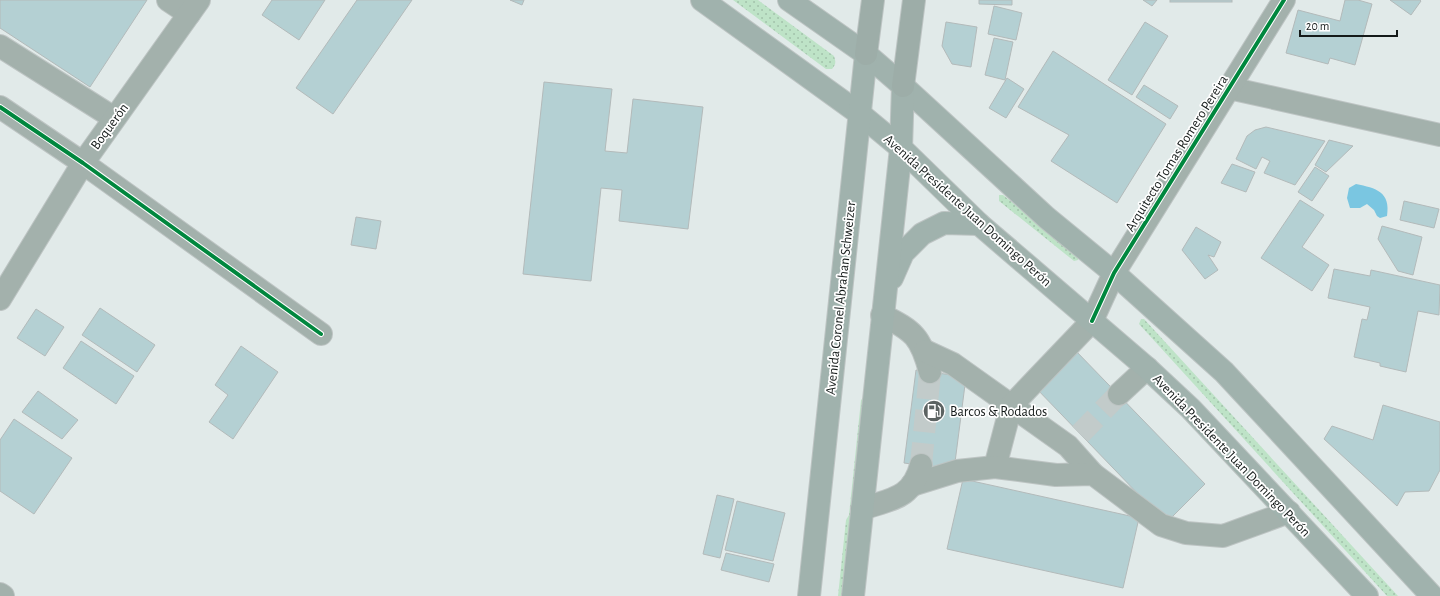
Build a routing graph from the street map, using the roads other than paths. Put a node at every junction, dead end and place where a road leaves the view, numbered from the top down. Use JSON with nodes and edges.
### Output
{"nodes":[{"id":1,"x":168,"y":0,"type":"edge"},
{"id":2,"x":702,"y":0,"type":"edge"},
{"id":3,"x":789,"y":0,"type":"edge"},
{"id":4,"x":873,"y":0,"type":"edge"},
{"id":5,"x":914,"y":0,"type":"edge"},
{"id":6,"x":1284,"y":0,"type":"edge"},
{"id":7,"x":194,"y":7,"type":"edge"},
{"id":8,"x":0,"y":46,"type":"edge"},
{"id":9,"x":866,"y":54,"type":"junction"},
{"id":10,"x":903,"y":86,"type":"junction"},
{"id":11,"x":1229,"y":88,"type":"junction"},
{"id":12,"x":0,"y":107,"type":"edge"},
{"id":13,"x":860,"y":114,"type":"junction"},
{"id":14,"x":114,"y":118,"type":"junction"},
{"id":15,"x":1440,"y":135,"type":"edge"},
{"id":16,"x":901,"y":148,"type":"junction"},
{"id":17,"x":83,"y":163,"type":"junction"},
{"id":18,"x":979,"y":224,"type":"junction"},
{"id":19,"x":1114,"y":273,"type":"junction"},
{"id":20,"x":0,"y":299,"type":"edge"},
{"id":21,"x":883,"y":306,"type":"junction"},
{"id":22,"x":1092,"y":322,"type":"junction"},
{"id":23,"x":321,"y":334,"type":"dead end"},
{"id":24,"x":924,"y":351,"type":"junction"},
{"id":25,"x":1147,"y":368,"type":"junction"},
{"id":26,"x":930,"y":372,"type":"tunnel mouth"},
{"id":27,"x":1119,"y":394,"type":"tunnel mouth"},
{"id":28,"x":1011,"y":406,"type":"junction"},
{"id":29,"x":1074,"y":440,"type":"junction"},
{"id":30,"x":921,"y":466,"type":"tunnel mouth"},
{"id":31,"x":995,"y":467,"type":"junction"},
{"id":32,"x":1093,"y":474,"type":"junction"},
{"id":33,"x":1056,"y":475,"type":"junction"},
{"id":34,"x":912,"y":485,"type":"junction"},
{"id":35,"x":862,"y":509,"type":"junction"},
{"id":36,"x":1289,"y":512,"type":"junction"},
{"id":37,"x":809,"y":596,"type":"edge"},
{"id":38,"x":854,"y":596,"type":"edge"},
{"id":39,"x":1367,"y":596,"type":"edge"},
{"id":40,"x":1432,"y":596,"type":"edge"}],
"edges":[{"from":1,"to":7,"type":"street"},
{"from":2,"to":13,"type":"main road","name":"Avenida Presidente Juan Domingo Perón"},
{"from":3,"to":9,"type":"main road"},
{"from":4,"to":9,"type":"highway","name":"Avenida Coronel Abrahan Schweizer"},
{"from":5,"to":10,"type":"highway"},
{"from":6,"to":11,"type":"street","name":"Arquitecto Tomas Romero Pereira"},
{"from":7,"to":14,"type":"street","name":"Boquerón"},
{"from":8,"to":14,"type":"street"},
{"from":9,"to":10,"type":"main road"},
{"from":9,"to":13,"type":"main road","name":"Avenida Coronel Abrahan Schweizer"},
{"from":10,"to":16,"type":"main road"},
{"from":10,"to":19,"type":"main road"},
{"from":11,"to":15,"type":"street"},
{"from":11,"to":19,"type":"street","name":"Arquitecto Tomas Romero Pereira"},
{"from":12,"to":17,"type":"street"},
{"from":13,"to":16,"type":"main road","name":"Avenida Presidente Juan Domingo Perón"},
{"from":13,"to":37,"type":"main road","name":"Avenida Coronel Abrahan Schweizer"},
{"from":14,"to":17,"type":"street","name":"Boquerón"},
{"from":16,"to":18,"type":"main road","name":"Avenida Presidente Juan Domingo Perón"},
{"from":16,"to":21,"type":"main road"},
{"from":17,"to":20,"type":"street","name":"Boquerón"},
{"from":17,"to":23,"type":"street"},
{"from":18,"to":21,"type":"main road"},
{"from":18,"to":22,"type":"main road","name":"Avenida Presidente Juan Domingo Perón"},
{"from":19,"to":22,"type":"street","name":"Arquitecto Tomas Romero Pereira"},
{"from":19,"to":40,"type":"main road"},
{"from":21,"to":24,"type":"street"},
{"from":21,"to":35,"type":"main road"},
{"from":22,"to":25,"type":"main road","name":"Avenida Presidente Juan Domingo Perón"},
{"from":22,"to":28,"type":"street","name":"Arquitecto Tomas Romero Pereira"},
{"from":24,"to":26,"type":"street"},
{"from":24,"to":28,"type":"street"},
{"from":25,"to":27,"type":"street"},
{"from":25,"to":36,"type":"main road","name":"Avenida Presidente Juan Domingo Perón"},
{"from":28,"to":29,"type":"street"},
{"from":28,"to":31,"type":"street"},
{"from":29,"to":32,"type":"street"},
{"from":29,"to":33,"type":"street"},
{"from":30,"to":34,"type":"street"},
{"from":31,"to":33,"type":"street"},
{"from":31,"to":34,"type":"street"},
{"from":32,"to":33,"type":"street"},
{"from":32,"to":36,"type":"street"},
{"from":34,"to":35,"type":"street"},
{"from":35,"to":38,"type":"main road"},
{"from":36,"to":39,"type":"main road","name":"Avenida Presidente Juan Domingo Perón"}]}
